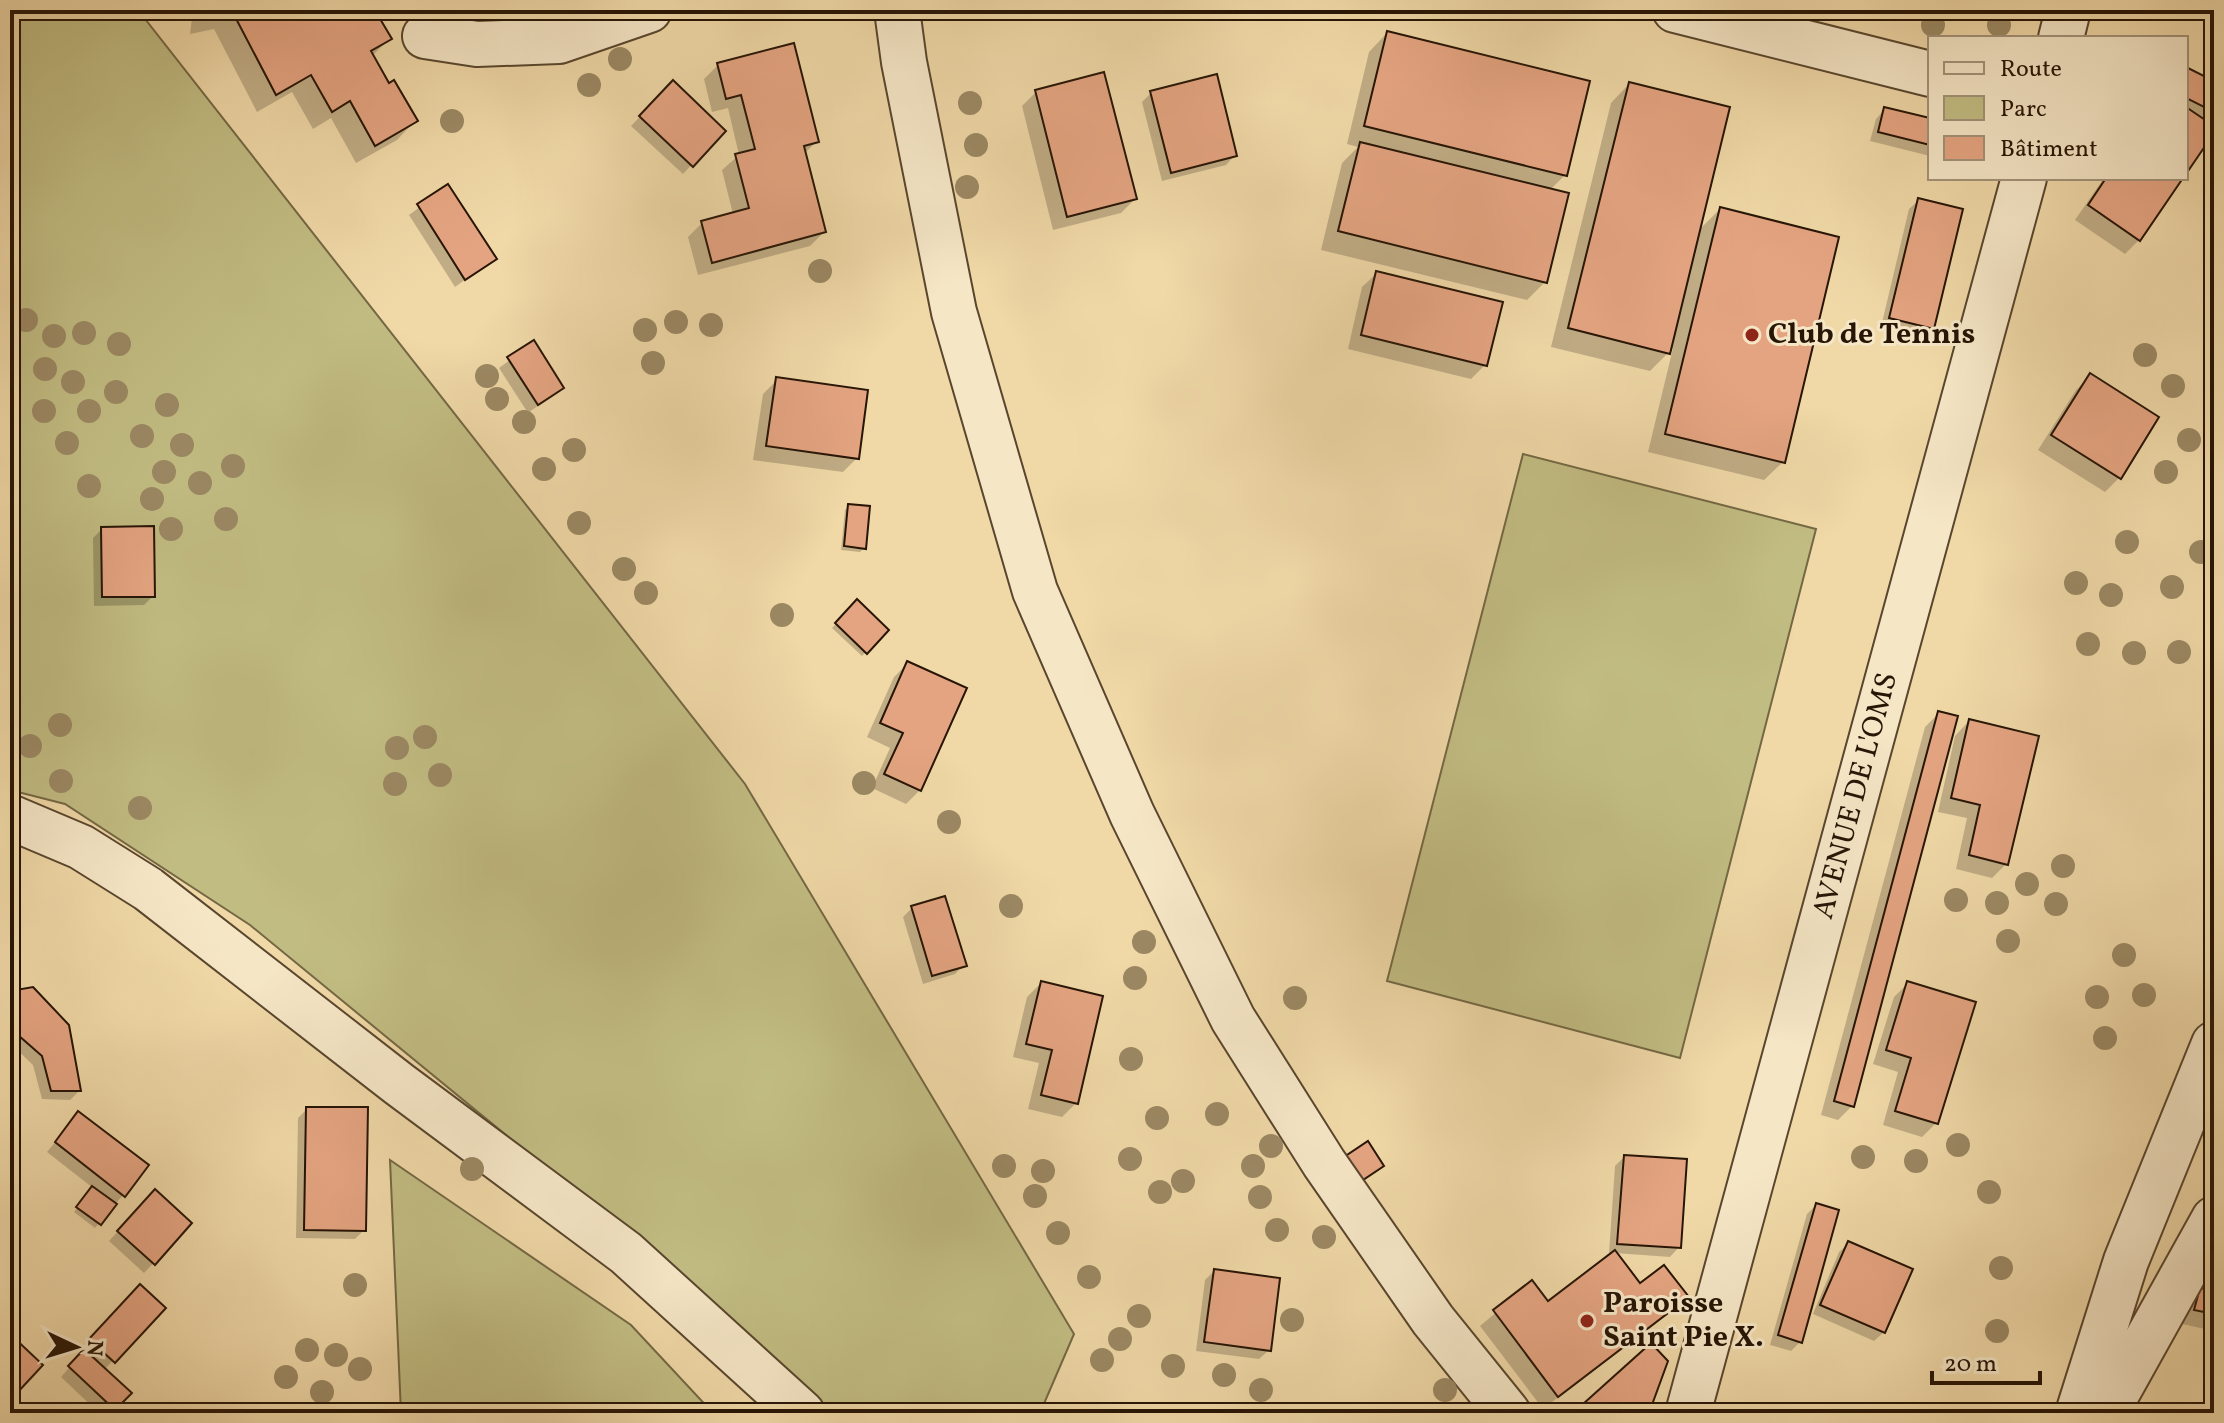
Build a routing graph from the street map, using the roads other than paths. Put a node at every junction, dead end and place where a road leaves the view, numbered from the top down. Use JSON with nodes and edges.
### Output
{"nodes":[{"id":1,"x":649,"y":10,"type":"edge"},
{"id":2,"x":897,"y":10,"type":"edge"},
{"id":3,"x":1675,"y":10,"type":"edge"},
{"id":4,"x":2068,"y":10,"type":"edge"},
{"id":5,"x":425,"y":36,"type":"dead end"},
{"id":6,"x":2062,"y":36,"type":"edge"},
{"id":7,"x":1928,"y":73,"type":"edge"},
{"id":8,"x":2023,"y":180,"type":"edge"},
{"id":9,"x":10,"y":817,"type":"edge"},
{"id":10,"x":2214,"y":1044,"type":"edge"},
{"id":11,"x":2214,"y":1219,"type":"edge"},
{"id":12,"x":802,"y":1413,"type":"edge"},
{"id":13,"x":1508,"y":1413,"type":"edge"},
{"id":14,"x":1688,"y":1413,"type":"edge"},
{"id":15,"x":2078,"y":1413,"type":"edge"},
{"id":16,"x":2106,"y":1413,"type":"edge"}],
"edges":[{"from":1,"to":5,"type":"street"},
{"from":2,"to":13,"type":"street"},
{"from":3,"to":7,"type":"street"},
{"from":4,"to":6,"type":"street"},
{"from":8,"to":14,"type":"street","name":"AVENUE DE L'OMS"},
{"from":9,"to":12,"type":"street"},
{"from":10,"to":15,"type":"street"},
{"from":11,"to":16,"type":"street"}]}
